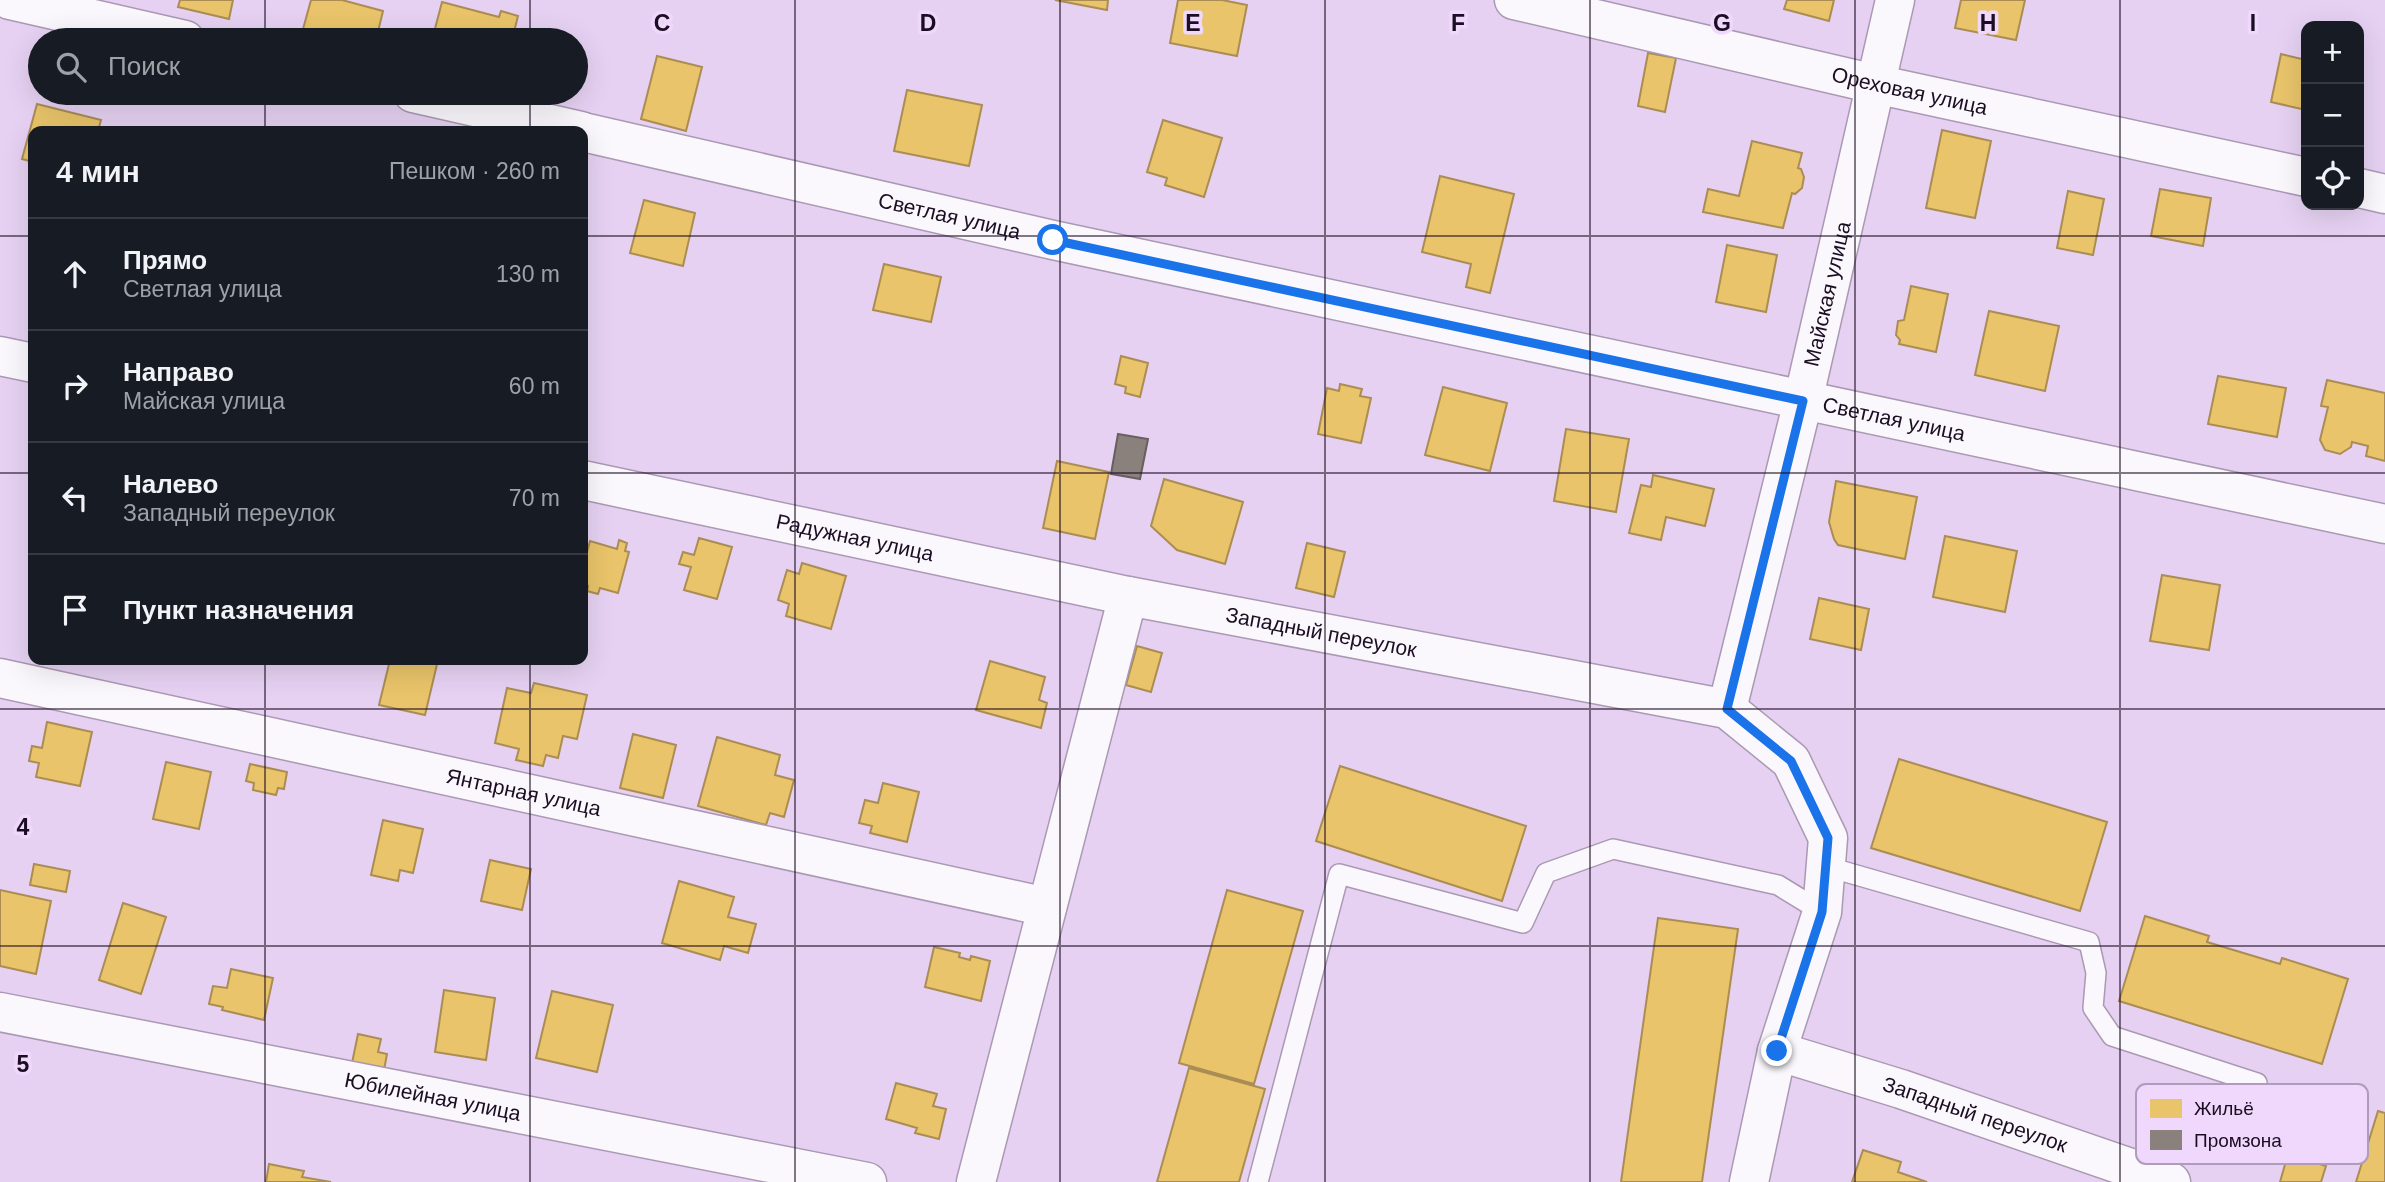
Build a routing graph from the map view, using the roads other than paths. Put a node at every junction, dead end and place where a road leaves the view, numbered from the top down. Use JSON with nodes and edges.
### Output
{"nodes":[{"id":1,"x":10,"y":0,"type":"edge"},
{"id":2,"x":1514,"y":0,"type":"edge"},
{"id":3,"x":1895,"y":0,"type":"edge"},
{"id":4,"x":132,"y":28,"type":"edge"},
{"id":5,"x":1875,"y":84,"type":"junction"},
{"id":6,"x":465,"y":105,"type":"edge"},
{"id":7,"x":556,"y":126,"type":"edge"},
{"id":8,"x":588,"y":133,"type":"edge"},
{"id":9,"x":2301,"y":176,"type":"edge"},
{"id":10,"x":2364,"y":189,"type":"edge"},
{"id":11,"x":2385,"y":194,"type":"edge"},
{"id":12,"x":0,"y":356,"type":"edge"},
{"id":13,"x":28,"y":362,"type":"edge"},
{"id":14,"x":1803,"y":401,"type":"junction"},
{"id":15,"x":588,"y":481,"type":"edge"},
{"id":16,"x":2385,"y":524,"type":"edge"},
{"id":17,"x":1128,"y":596,"type":"junction"},
{"id":18,"x":0,"y":678,"type":"edge"},
{"id":19,"x":1727,"y":709,"type":"junction"},
{"id":20,"x":1825,"y":866,"type":"junction"},
{"id":21,"x":1047,"y":907,"type":"junction"},
{"id":22,"x":1822,"y":912,"type":"junction"},
{"id":23,"x":0,"y":1012,"type":"edge"},
{"id":24,"x":1777,"y":1051,"type":"junction"},
{"id":25,"x":2257,"y":1083,"type":"dead end"},
{"id":26,"x":867,"y":1182,"type":"edge"},
{"id":27,"x":976,"y":1182,"type":"edge"},
{"id":28,"x":1258,"y":1182,"type":"edge"},
{"id":29,"x":1749,"y":1182,"type":"edge"},
{"id":30,"x":2171,"y":1182,"type":"edge"}],
"edges":[{"from":1,"to":4,"type":"street"},
{"from":2,"to":5,"type":"street","name":"Ореховая улица"},
{"from":3,"to":5,"type":"street","name":"Майская улица"},
{"from":5,"to":9,"type":"street","name":"Ореховая улица"},
{"from":5,"to":14,"type":"street","name":"Майская улица"},
{"from":6,"to":7,"type":"street","name":"Светлая улица"},
{"from":8,"to":14,"type":"street","name":"Светлая улица"},
{"from":10,"to":11,"type":"street"},
{"from":12,"to":13,"type":"street"},
{"from":14,"to":16,"type":"street","name":"Светлая улица"},
{"from":14,"to":19,"type":"street","name":"Майская улица"},
{"from":15,"to":17,"type":"street","name":"Радужная улица"},
{"from":17,"to":19,"type":"street","name":"Западный переулок"},
{"from":17,"to":21,"type":"street"},
{"from":18,"to":21,"type":"street","name":"Янтарная улица"},
{"from":19,"to":20,"type":"street","name":"Западный переулок"},
{"from":20,"to":22,"type":"street","name":"Западный переулок"},
{"from":20,"to":25,"type":"lane"},
{"from":21,"to":27,"type":"street"},
{"from":22,"to":24,"type":"street","name":"Западный переулок"},
{"from":22,"to":28,"type":"lane"},
{"from":23,"to":26,"type":"street","name":"Юбилейная улица"},
{"from":24,"to":29,"type":"street","name":"Западный переулок"},
{"from":24,"to":30,"type":"street","name":"Западный переулок"}]}
